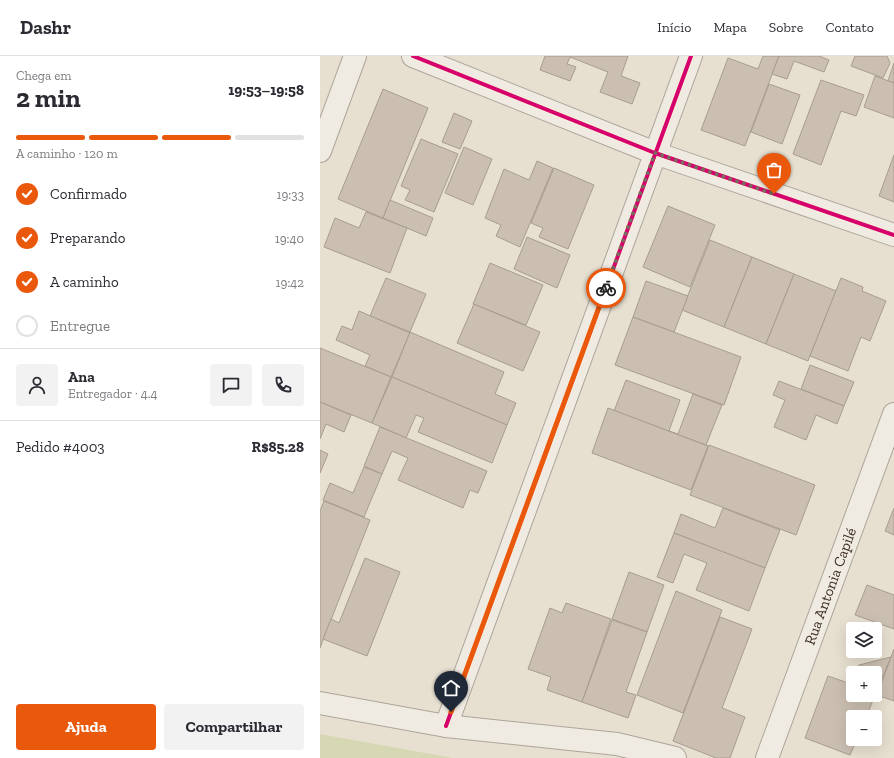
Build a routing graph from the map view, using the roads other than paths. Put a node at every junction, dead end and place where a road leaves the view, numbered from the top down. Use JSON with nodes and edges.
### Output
{"nodes":[{"id":1,"x":355,"y":56,"type":"edge"},
{"id":2,"x":413,"y":56,"type":"edge"},
{"id":3,"x":691,"y":56,"type":"edge"},
{"id":4,"x":320,"y":151,"type":"edge"},
{"id":5,"x":655,"y":153,"type":"junction"},
{"id":6,"x":894,"y":235,"type":"edge"},
{"id":7,"x":894,"y":414,"type":"edge"},
{"id":8,"x":320,"y":703,"type":"edge"},
{"id":9,"x":446,"y":726,"type":"junction"},
{"id":10,"x":617,"y":744,"type":"junction"},
{"id":11,"x":594,"y":758,"type":"edge"},
{"id":12,"x":675,"y":758,"type":"edge"},
{"id":13,"x":767,"y":758,"type":"edge"}],
"edges":[{"from":1,"to":4,"type":"street"},
{"from":2,"to":5,"type":"street"},
{"from":3,"to":5,"type":"street"},
{"from":5,"to":6,"type":"street"},
{"from":5,"to":9,"type":"street"},
{"from":7,"to":13,"type":"street","name":"Rua Antonia Capilé"},
{"from":8,"to":9,"type":"street"},
{"from":9,"to":10,"type":"street"},
{"from":10,"to":11,"type":"street"},
{"from":10,"to":12,"type":"street"}]}
